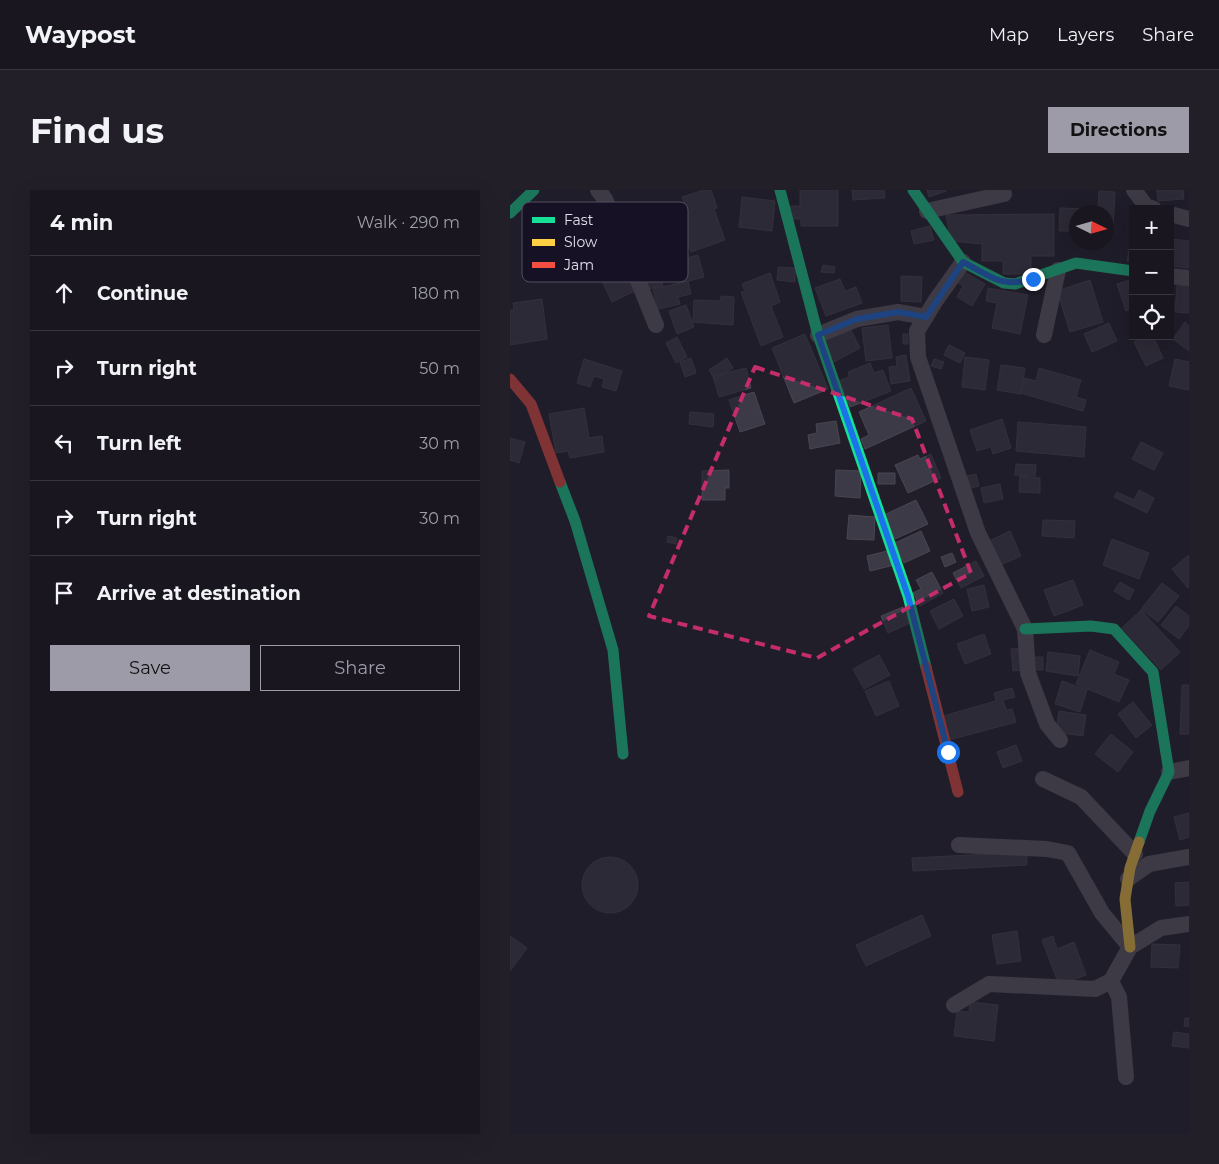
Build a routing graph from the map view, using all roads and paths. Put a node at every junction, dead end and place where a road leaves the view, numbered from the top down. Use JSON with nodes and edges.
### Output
{"nodes":[{"id":1,"x":534,"y":190,"type":"edge"},
{"id":2,"x":598,"y":190,"type":"edge"},
{"id":3,"x":780,"y":190,"type":"edge"},
{"id":4,"x":912,"y":190,"type":"edge"},
{"id":5,"x":1134,"y":190,"type":"edge"},
{"id":6,"x":1004,"y":194,"type":"dead end"},
{"id":7,"x":606,"y":202,"type":"edge"},
{"id":8,"x":1145,"y":205,"type":"edge"},
{"id":9,"x":927,"y":211,"type":"junction"},
{"id":10,"x":510,"y":213,"type":"edge"},
{"id":11,"x":1174,"y":215,"type":"edge"},
{"id":12,"x":1189,"y":219,"type":"edge"},
{"id":13,"x":963,"y":262,"type":"junction"},
{"id":14,"x":1058,"y":270,"type":"junction"},
{"id":15,"x":1129,"y":271,"type":"edge"},
{"id":16,"x":1174,"y":276,"type":"edge"},
{"id":17,"x":1189,"y":278,"type":"edge"},
{"id":18,"x":639,"y":282,"type":"edge"},
{"id":19,"x":926,"y":317,"type":"junction"},
{"id":20,"x":656,"y":325,"type":"dead end"},
{"id":21,"x":818,"y":335,"type":"junction"},
{"id":22,"x":1044,"y":335,"type":"dead end"},
{"id":23,"x":510,"y":380,"type":"edge"},
{"id":24,"x":1025,"y":629,"type":"junction"},
{"id":25,"x":1060,"y":740,"type":"dead end"},
{"id":26,"x":623,"y":754,"type":"dead end"},
{"id":27,"x":1189,"y":768,"type":"edge"},
{"id":28,"x":1168,"y":772,"type":"junction"},
{"id":29,"x":1043,"y":779,"type":"dead end"},
{"id":30,"x":958,"y":792,"type":"dead end"},
{"id":31,"x":959,"y":845,"type":"dead end"},
{"id":32,"x":1135,"y":854,"type":"junction"},
{"id":33,"x":1189,"y":857,"type":"edge"},
{"id":34,"x":1128,"y":879,"type":"junction"},
{"id":35,"x":1189,"y":924,"type":"edge"},
{"id":36,"x":1130,"y":947,"type":"junction"},
{"id":37,"x":1111,"y":980,"type":"junction"},
{"id":38,"x":954,"y":1005,"type":"dead end"},
{"id":39,"x":1126,"y":1077,"type":"dead end"}],
"edges":[{"from":1,"to":10,"type":"street"},
{"from":2,"to":7,"type":"street"},
{"from":3,"to":21,"type":"street"},
{"from":4,"to":9,"type":"street"},
{"from":5,"to":8,"type":"street"},
{"from":6,"to":9,"type":"street"},
{"from":9,"to":13,"type":"street"},
{"from":11,"to":12,"type":"street"},
{"from":13,"to":14,"type":"street"},
{"from":13,"to":19,"type":"street"},
{"from":14,"to":15,"type":"street"},
{"from":14,"to":22,"type":"street"},
{"from":16,"to":17,"type":"street"},
{"from":18,"to":20,"type":"street"},
{"from":19,"to":21,"type":"street"},
{"from":19,"to":24,"type":"street"},
{"from":21,"to":30,"type":"street"},
{"from":23,"to":26,"type":"street"},
{"from":24,"to":25,"type":"street"},
{"from":24,"to":28,"type":"street"},
{"from":27,"to":28,"type":"street"},
{"from":28,"to":32,"type":"street"},
{"from":29,"to":32,"type":"street"},
{"from":31,"to":36,"type":"street"},
{"from":32,"to":34,"type":"street"},
{"from":33,"to":34,"type":"street"},
{"from":34,"to":36,"type":"street"},
{"from":35,"to":36,"type":"street"},
{"from":36,"to":37,"type":"street"},
{"from":37,"to":38,"type":"street"},
{"from":37,"to":39,"type":"street"}]}
